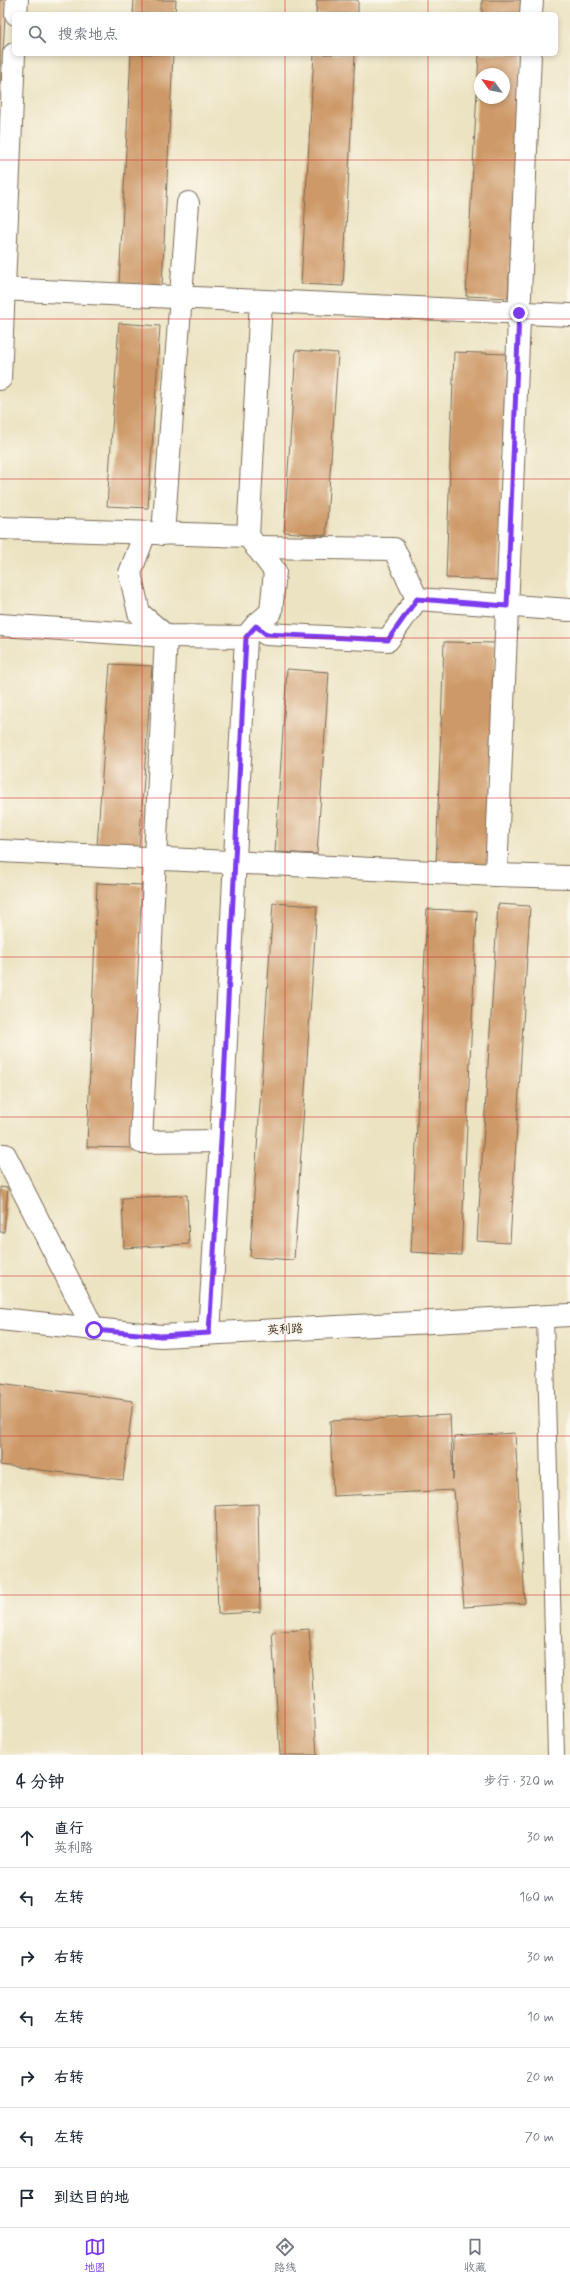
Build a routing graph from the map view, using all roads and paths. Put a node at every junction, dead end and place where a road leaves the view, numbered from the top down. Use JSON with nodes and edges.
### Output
{"nodes":[{"id":1,"x":17,"y":0,"type":"edge"},
{"id":2,"x":532,"y":0,"type":"edge"},
{"id":3,"x":16,"y":12,"type":"edge"},
{"id":4,"x":531,"y":12,"type":"edge"},
{"id":5,"x":14,"y":56,"type":"edge"},
{"id":6,"x":530,"y":56,"type":"edge"},
{"id":7,"x":188,"y":203,"type":"dead end"},
{"id":8,"x":2,"y":289,"type":"edge"},
{"id":9,"x":181,"y":297,"type":"junction"},
{"id":10,"x":261,"y":301,"type":"junction"},
{"id":11,"x":519,"y":313,"type":"junction"},
{"id":12,"x":570,"y":315,"type":"edge"},
{"id":13,"x":0,"y":378,"type":"edge"},
{"id":14,"x":0,"y":528,"type":"edge"},
{"id":15,"x":154,"y":533,"type":"junction"},
{"id":16,"x":252,"y":542,"type":"junction"},
{"id":17,"x":417,"y":599,"type":"junction"},
{"id":18,"x":507,"y":606,"type":"junction"},
{"id":19,"x":570,"y":610,"type":"edge"},
{"id":20,"x":0,"y":625,"type":"edge"},
{"id":21,"x":251,"y":631,"type":"junction"},
{"id":22,"x":166,"y":636,"type":"junction"},
{"id":23,"x":0,"y":851,"type":"edge"},
{"id":24,"x":155,"y":859,"type":"junction"},
{"id":25,"x":234,"y":863,"type":"junction"},
{"id":26,"x":496,"y":875,"type":"junction"},
{"id":27,"x":570,"y":877,"type":"edge"},
{"id":28,"x":221,"y":1141,"type":"junction"},
{"id":29,"x":0,"y":1154,"type":"edge"},
{"id":30,"x":570,"y":1315,"type":"edge"},
{"id":31,"x":545,"y":1316,"type":"junction"},
{"id":32,"x":0,"y":1319,"type":"edge"},
{"id":33,"x":94,"y":1330,"type":"junction"},
{"id":34,"x":209,"y":1333,"type":"junction"},
{"id":35,"x":556,"y":1755,"type":"edge"}],
"edges":[{"from":1,"to":3,"type":"street"},
{"from":2,"to":4,"type":"street"},
{"from":5,"to":8,"type":"street"},
{"from":6,"to":11,"type":"street"},
{"from":7,"to":9,"type":"street"},
{"from":8,"to":9,"type":"street"},
{"from":8,"to":13,"type":"street"},
{"from":9,"to":10,"type":"street"},
{"from":9,"to":15,"type":"street"},
{"from":10,"to":11,"type":"street"},
{"from":10,"to":16,"type":"street"},
{"from":11,"to":12,"type":"street"},
{"from":11,"to":18,"type":"street"},
{"from":14,"to":15,"type":"street"},
{"from":15,"to":16,"type":"street"},
{"from":15,"to":22,"type":"street"},
{"from":16,"to":17,"type":"street"},
{"from":16,"to":21,"type":"street"},
{"from":17,"to":18,"type":"street"},
{"from":17,"to":21,"type":"street"},
{"from":18,"to":19,"type":"street"},
{"from":18,"to":26,"type":"street"},
{"from":20,"to":22,"type":"street"},
{"from":21,"to":22,"type":"street"},
{"from":21,"to":25,"type":"street"},
{"from":22,"to":24,"type":"street"},
{"from":23,"to":24,"type":"street"},
{"from":24,"to":25,"type":"street"},
{"from":24,"to":28,"type":"street"},
{"from":25,"to":26,"type":"street"},
{"from":25,"to":28,"type":"street"},
{"from":26,"to":27,"type":"street"},
{"from":28,"to":34,"type":"street"},
{"from":29,"to":33,"type":"street"},
{"from":30,"to":31,"type":"street","name":"英利路"},
{"from":31,"to":34,"type":"street","name":"英利路"},
{"from":31,"to":35,"type":"lane"},
{"from":32,"to":33,"type":"street","name":"英利路"},
{"from":33,"to":34,"type":"street","name":"英利路"}]}
